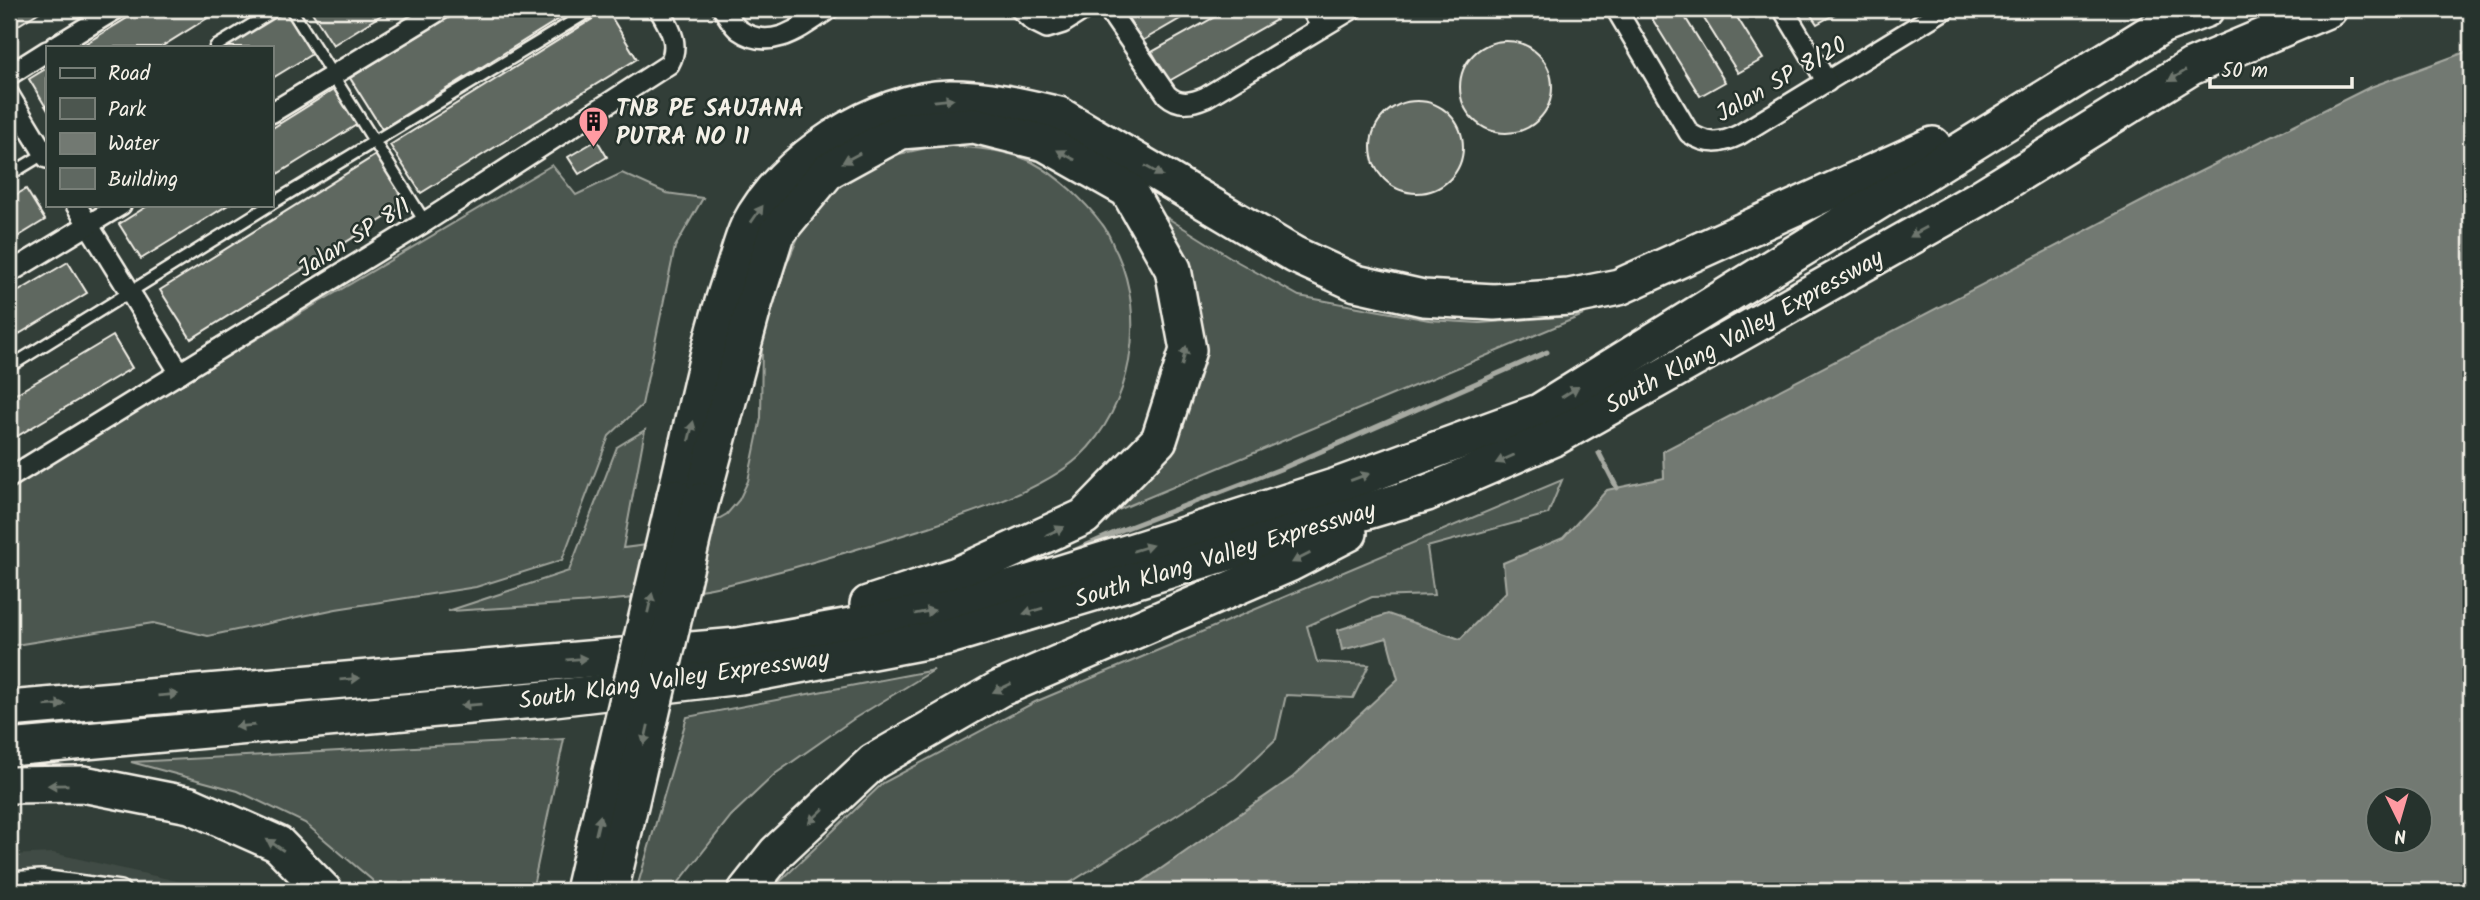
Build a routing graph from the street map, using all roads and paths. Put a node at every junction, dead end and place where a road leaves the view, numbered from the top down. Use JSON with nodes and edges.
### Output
{"nodes":[{"id":1,"x":116,"y":9,"type":"edge"},
{"id":2,"x":276,"y":9,"type":"edge"},
{"id":3,"x":291,"y":9,"type":"edge"},
{"id":4,"x":442,"y":9,"type":"edge"},
{"id":5,"x":593,"y":9,"type":"edge"},
{"id":6,"x":659,"y":9,"type":"edge"},
{"id":7,"x":723,"y":9,"type":"edge"},
{"id":8,"x":829,"y":9,"type":"edge"},
{"id":9,"x":1020,"y":9,"type":"edge"},
{"id":10,"x":1085,"y":9,"type":"edge"},
{"id":11,"x":1108,"y":9,"type":"edge"},
{"id":12,"x":1311,"y":9,"type":"edge"},
{"id":13,"x":1352,"y":9,"type":"edge"},
{"id":14,"x":1616,"y":9,"type":"edge"},
{"id":15,"x":1783,"y":9,"type":"edge"},
{"id":16,"x":1945,"y":9,"type":"edge"},
{"id":17,"x":2206,"y":9,"type":"edge"},
{"id":18,"x":2329,"y":9,"type":"edge"},
{"id":19,"x":1322,"y":27,"type":"junction"},
{"id":20,"x":56,"y":46,"type":"edge"},
{"id":21,"x":217,"y":46,"type":"edge"},
{"id":22,"x":46,"y":52,"type":"edge"},
{"id":23,"x":9,"y":75,"type":"edge"},
{"id":24,"x":333,"y":75,"type":"junction"},
{"id":25,"x":1827,"y":82,"type":"junction"},
{"id":26,"x":2063,"y":86,"type":"junction"},
{"id":27,"x":9,"y":95,"type":"edge"},
{"id":28,"x":273,"y":112,"type":"edge"},
{"id":29,"x":374,"y":141,"type":"junction"},
{"id":30,"x":46,"y":154,"type":"edge"},
{"id":31,"x":9,"y":175,"type":"edge"},
{"id":32,"x":273,"y":203,"type":"edge"},
{"id":33,"x":77,"y":206,"type":"edge"},
{"id":34,"x":119,"y":206,"type":"edge"},
{"id":35,"x":268,"y":206,"type":"edge"},
{"id":36,"x":425,"y":222,"type":"junction"},
{"id":37,"x":88,"y":224,"type":"junction"},
{"id":38,"x":9,"y":273,"type":"edge"},
{"id":39,"x":129,"y":291,"type":"junction"},
{"id":40,"x":9,"y":368,"type":"edge"},
{"id":41,"x":180,"y":373,"type":"junction"},
{"id":42,"x":9,"y":478,"type":"edge"},
{"id":43,"x":1427,"y":494,"type":"junction"},
{"id":44,"x":688,"y":499,"type":"junction"},
{"id":45,"x":738,"y":646,"type":"junction"},
{"id":46,"x":9,"y":709,"type":"edge"},
{"id":47,"x":9,"y":748,"type":"edge"},
{"id":48,"x":9,"y":785,"type":"edge"},
{"id":49,"x":9,"y":883,"type":"edge"},
{"id":50,"x":120,"y":891,"type":"edge"},
{"id":51,"x":324,"y":891,"type":"edge"},
{"id":52,"x":583,"y":891,"type":"edge"},
{"id":53,"x":610,"y":891,"type":"edge"},
{"id":54,"x":746,"y":891,"type":"edge"}],
"edges":[{"from":1,"to":20,"type":"street"},
{"from":2,"to":21,"type":"lane"},
{"from":3,"to":24,"type":"lane"},
{"from":4,"to":24,"type":"street"},
{"from":5,"to":29,"type":"lane"},
{"from":6,"to":36,"type":"street","name":"Jalan SP 8/1"},
{"from":7,"to":8,"type":"street"},
{"from":9,"to":10,"type":"street"},
{"from":11,"to":19,"type":"street"},
{"from":12,"to":19,"type":"street"},
{"from":13,"to":19,"type":"street"},
{"from":14,"to":25,"type":"street","name":"Jalan SP 8/20"},
{"from":15,"to":25,"type":"street"},
{"from":16,"to":25,"type":"street","name":"Jalan SP 8/20"},
{"from":17,"to":26,"type":"highway","name":"South Klang Valley Expressway"},
{"from":18,"to":43,"type":"highway","name":"South Klang Valley Expressway","one_way":true},
{"from":22,"to":23,"type":"street"},
{"from":24,"to":28,"type":"street"},
{"from":24,"to":29,"type":"lane"},
{"from":44,"to":26,"type":"highway","one_way":true},
{"from":45,"to":26,"type":"highway","name":"South Klang Valley Expressway","one_way":true},
{"from":27,"to":30,"type":"street"},
{"from":29,"to":32,"type":"lane"},
{"from":29,"to":36,"type":"lane"},
{"from":30,"to":31,"type":"lane"},
{"from":33,"to":37,"type":"street"},
{"from":34,"to":37,"type":"street"},
{"from":35,"to":39,"type":"lane"},
{"from":36,"to":41,"type":"street","name":"Jalan SP 8/1"},
{"from":37,"to":38,"type":"street"},
{"from":37,"to":39,"type":"street"},
{"from":39,"to":40,"type":"lane"},
{"from":39,"to":41,"type":"street"},
{"from":41,"to":42,"type":"street","name":"Jalan SP 8/1"},
{"from":43,"to":47,"type":"highway","name":"South Klang Valley Expressway","one_way":true},
{"from":43,"to":54,"type":"highway","one_way":true},
{"from":45,"to":44,"type":"highway","one_way":true},
{"from":52,"to":44,"type":"highway","one_way":true,"bridge":true},
{"from":44,"to":53,"type":"highway","one_way":true,"bridge":true},
{"from":46,"to":45,"type":"highway","name":"South Klang Valley Expressway","one_way":true},
{"from":51,"to":48,"type":"highway","one_way":true},
{"from":49,"to":50,"type":"street"}]}
